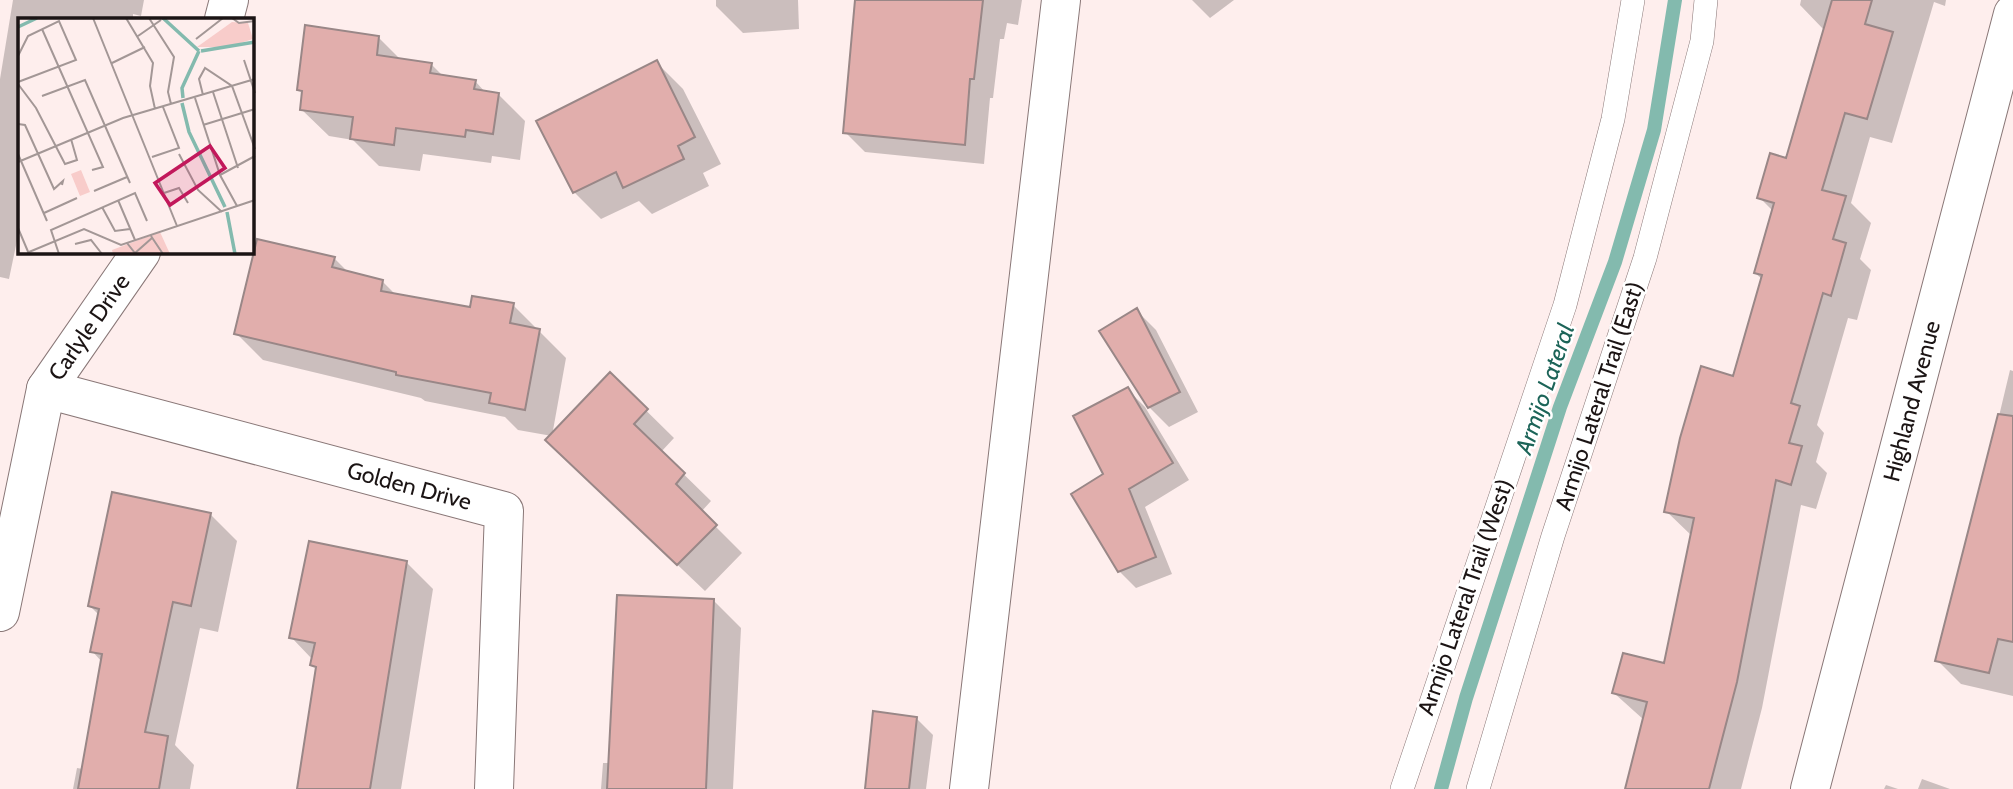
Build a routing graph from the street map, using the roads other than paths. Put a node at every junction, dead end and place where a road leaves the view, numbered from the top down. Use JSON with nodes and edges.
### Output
{"nodes":[{"id":1,"x":229,"y":0,"type":"edge"},
{"id":2,"x":1061,"y":0,"type":"edge"},
{"id":3,"x":1633,"y":0,"type":"edge"},
{"id":4,"x":1706,"y":0,"type":"edge"},
{"id":5,"x":2013,"y":14,"type":"edge"},
{"id":6,"x":224,"y":18,"type":"edge"},
{"id":7,"x":140,"y":254,"type":"edge"},
{"id":8,"x":46,"y":389,"type":"junction"},
{"id":9,"x":0,"y":612,"type":"edge"},
{"id":10,"x":494,"y":789,"type":"edge"},
{"id":11,"x":969,"y":789,"type":"edge"},
{"id":12,"x":1402,"y":789,"type":"edge"},
{"id":13,"x":1478,"y":789,"type":"edge"},
{"id":14,"x":1810,"y":789,"type":"edge"}],
"edges":[{"from":1,"to":6,"type":"street"},
{"from":2,"to":11,"type":"street"},
{"from":3,"to":12,"type":"lane","name":"Armijo Lateral Trail (West)"},
{"from":4,"to":13,"type":"lane","name":"Armijo Lateral Trail (East)"},
{"from":5,"to":14,"type":"street","name":"Highland Avenue"},
{"from":7,"to":8,"type":"street","name":"Carlyle Drive"},
{"from":8,"to":9,"type":"street","name":"Carlyle Drive"},
{"from":8,"to":10,"type":"street","name":"Golden Drive"}]}
